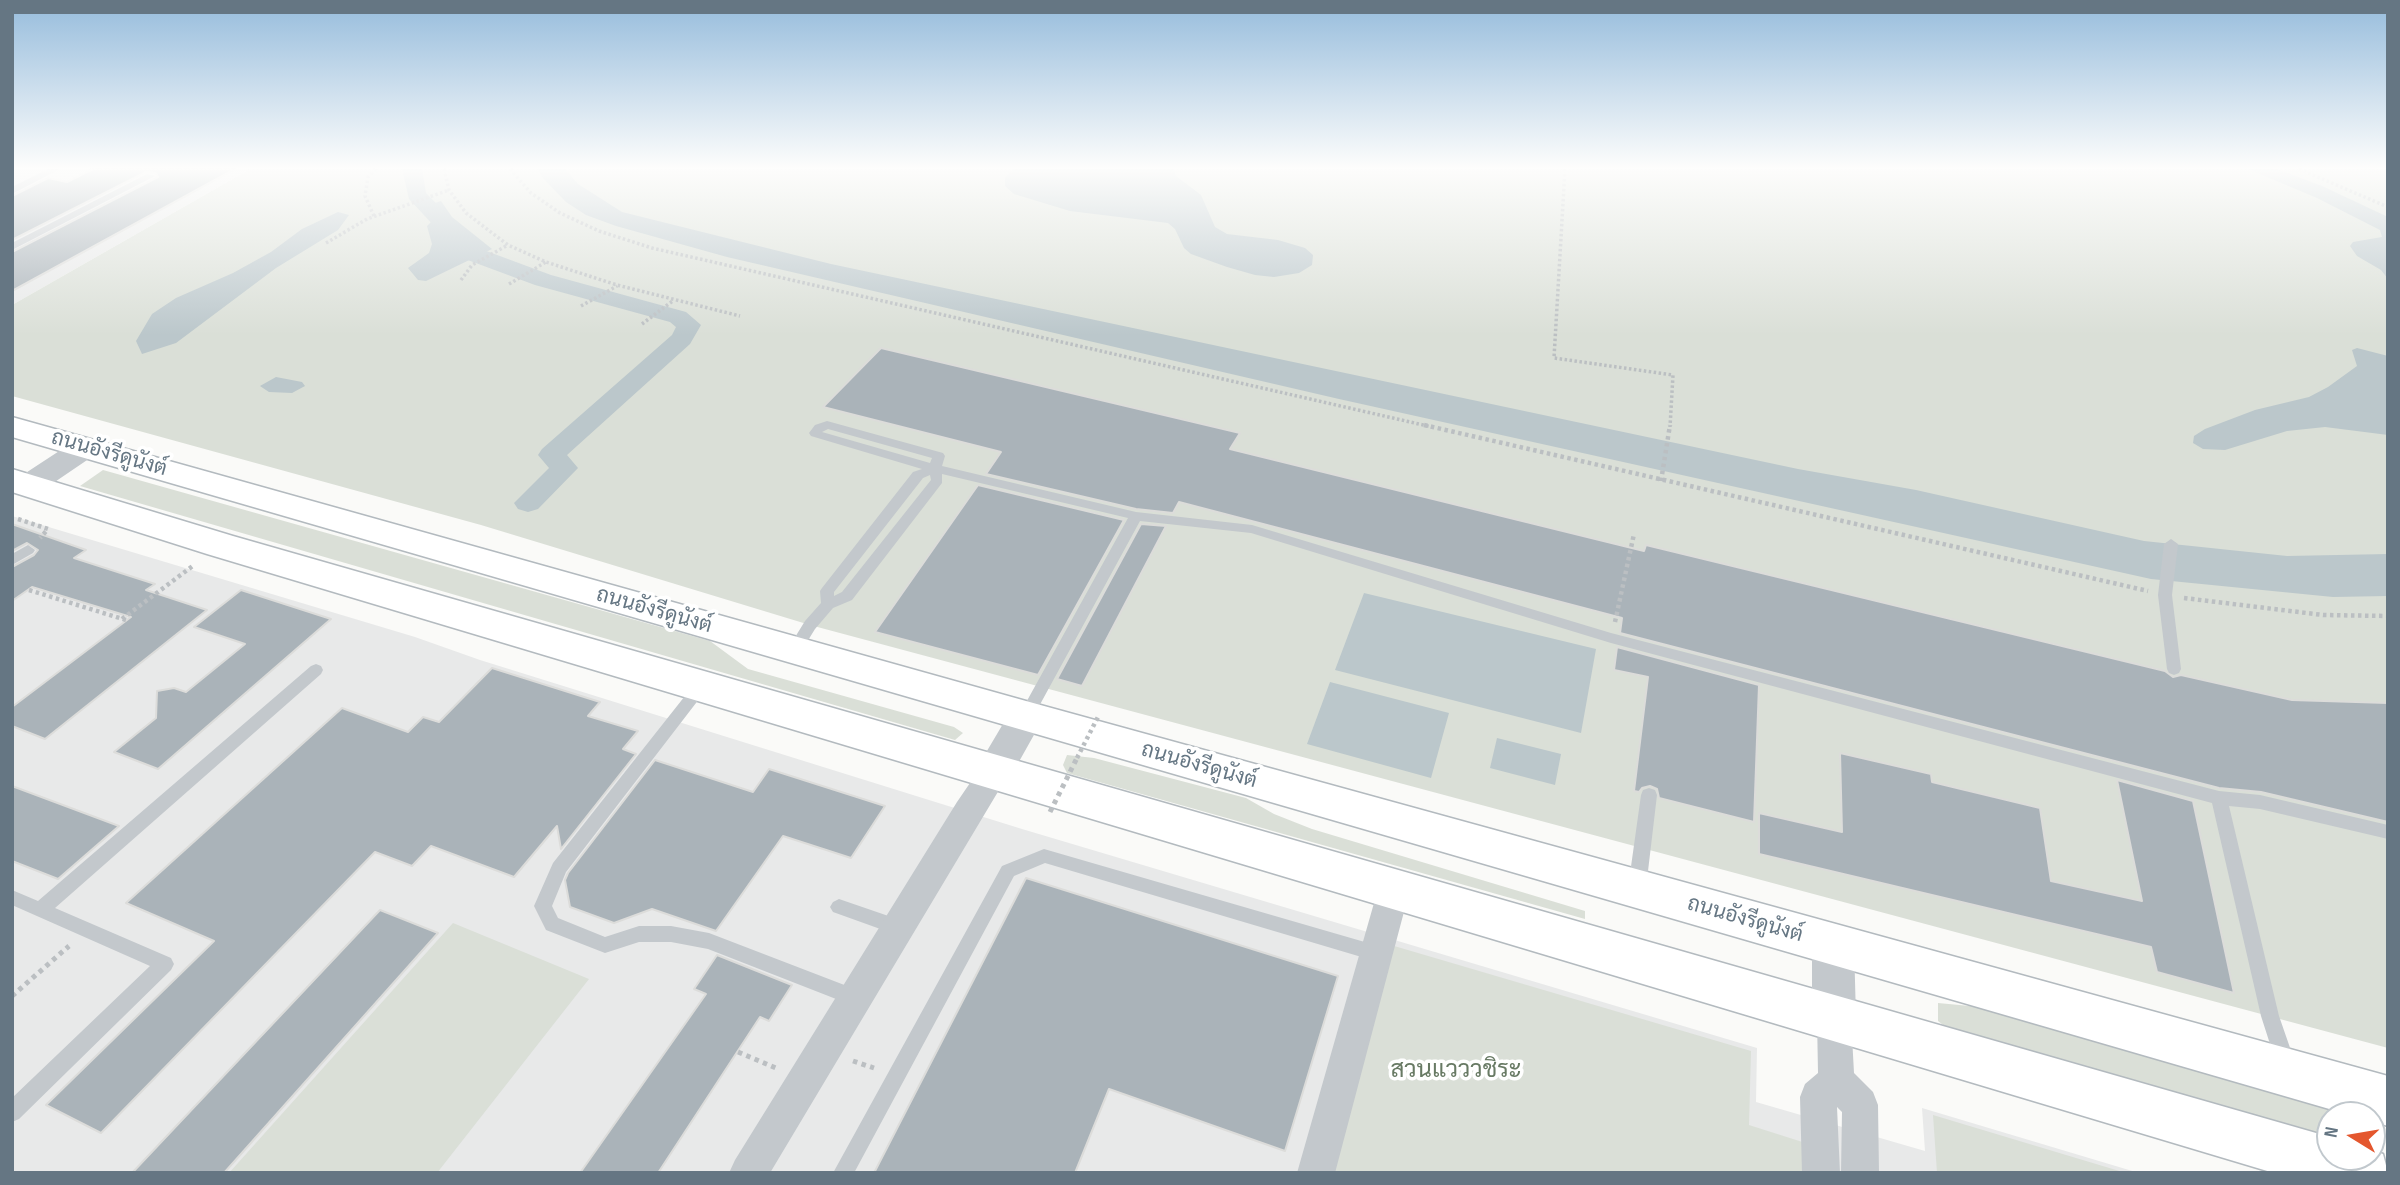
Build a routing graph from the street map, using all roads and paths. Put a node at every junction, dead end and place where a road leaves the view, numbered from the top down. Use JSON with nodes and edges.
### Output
{"nodes":[{"id":1,"x":56,"y":224,"type":"edge"},
{"id":2,"x":357,"y":224,"type":"edge"},
{"id":3,"x":481,"y":224,"type":"edge"},
{"id":4,"x":584,"y":224,"type":"edge"},
{"id":5,"x":1562,"y":224,"type":"edge"},
{"id":6,"x":326,"y":243,"type":"dead end"},
{"id":7,"x":508,"y":245,"type":"junction"},
{"id":8,"x":12,"y":247,"type":"edge"},
{"id":9,"x":546,"y":262,"type":"junction"},
{"id":10,"x":461,"y":280,"type":"dead end"},
{"id":11,"x":509,"y":284,"type":"dead end"},
{"id":12,"x":618,"y":285,"type":"junction"},
{"id":13,"x":675,"y":300,"type":"junction"},
{"id":14,"x":581,"y":306,"type":"dead end"},
{"id":15,"x":740,"y":316,"type":"dead end"},
{"id":16,"x":642,"y":324,"type":"dead end"},
{"id":17,"x":12,"y":427,"type":"edge"},
{"id":18,"x":86,"y":447,"type":"junction"},
{"id":19,"x":936,"y":468,"type":"junction"},
{"id":20,"x":1661,"y":481,"type":"junction"},
{"id":21,"x":18,"y":494,"type":"edge"},
{"id":22,"x":1136,"y":516,"type":"junction"},
{"id":23,"x":1634,"y":534,"type":"dead end"},
{"id":24,"x":2171,"y":544,"type":"dead end"},
{"id":25,"x":220,"y":545,"type":"junction"},
{"id":26,"x":28,"y":550,"type":"dead end"},
{"id":27,"x":12,"y":560,"type":"edge"},
{"id":28,"x":29,"y":590,"type":"dead end"},
{"id":29,"x":2165,"y":590,"type":"junction"},
{"id":30,"x":2388,"y":616,"type":"edge"},
{"id":31,"x":1611,"y":638,"type":"junction"},
{"id":32,"x":794,"y":651,"type":"junction"},
{"id":33,"x":2174,"y":669,"type":"dead end"},
{"id":34,"x":316,"y":670,"type":"dead end"},
{"id":35,"x":701,"y":686,"type":"junction"},
{"id":36,"x":1099,"y":715,"type":"dead end"},
{"id":37,"x":1026,"y":717,"type":"junction"},
{"id":38,"x":994,"y":772,"type":"junction"},
{"id":39,"x":1649,"y":795,"type":"dead end"},
{"id":40,"x":2219,"y":798,"type":"junction"},
{"id":41,"x":1050,"y":812,"type":"dead end"},
{"id":42,"x":2388,"y":832,"type":"edge"},
{"id":43,"x":1394,"y":889,"type":"junction"},
{"id":44,"x":1636,"y":890,"type":"junction"},
{"id":45,"x":12,"y":897,"type":"edge"},
{"id":46,"x":839,"y":907,"type":"dead end"},
{"id":47,"x":41,"y":909,"type":"junction"},
{"id":48,"x":897,"y":927,"type":"junction"},
{"id":49,"x":86,"y":930,"type":"junction"},
{"id":50,"x":1833,"y":944,"type":"junction"},
{"id":51,"x":1375,"y":953,"type":"junction"},
{"id":52,"x":12,"y":996,"type":"edge"},
{"id":53,"x":854,"y":997,"type":"junction"},
{"id":54,"x":1834,"y":1018,"type":"junction"},
{"id":55,"x":823,"y":1049,"type":"junction"},
{"id":56,"x":738,"y":1052,"type":"dead end"},
{"id":57,"x":2289,"y":1074,"type":"junction"},
{"id":58,"x":896,"y":1076,"type":"junction"},
{"id":59,"x":804,"y":1080,"type":"junction"},
{"id":60,"x":1836,"y":1081,"type":"junction"},
{"id":61,"x":2388,"y":1101,"type":"edge"},
{"id":62,"x":12,"y":1112,"type":"edge"},
{"id":63,"x":748,"y":1173,"type":"edge"},
{"id":64,"x":843,"y":1173,"type":"edge"},
{"id":65,"x":1316,"y":1173,"type":"edge"},
{"id":66,"x":1821,"y":1173,"type":"edge"},
{"id":67,"x":1860,"y":1173,"type":"edge"},
{"id":68,"x":2364,"y":1173,"type":"edge"}],
"edges":[{"from":1,"to":8,"type":"lane"},
{"from":2,"to":6,"type":"path"},
{"from":3,"to":7,"type":"path"},
{"from":4,"to":20,"type":"path"},
{"from":5,"to":20,"type":"path"},
{"from":7,"to":9,"type":"path"},
{"from":7,"to":10,"type":"path"},
{"from":9,"to":11,"type":"path"},
{"from":9,"to":12,"type":"path"},
{"from":12,"to":13,"type":"path"},
{"from":12,"to":14,"type":"path"},
{"from":13,"to":15,"type":"path"},
{"from":13,"to":16,"type":"path"},
{"from":17,"to":18,"type":"main road","name":"ถนนอังรีดูนังต์"},
{"from":18,"to":21,"type":"street"},
{"from":18,"to":32,"type":"main road","name":"ถนนอังรีดูนังต์"},
{"from":19,"to":19,"type":"lane"},
{"from":19,"to":22,"type":"lane"},
{"from":19,"to":32,"type":"lane"},
{"from":20,"to":29,"type":"path"},
{"from":21,"to":25,"type":"main road"},
{"from":22,"to":31,"type":"lane"},
{"from":22,"to":37,"type":"lane"},
{"from":23,"to":31,"type":"path"},
{"from":24,"to":29,"type":"lane"},
{"from":25,"to":28,"type":"path"},
{"from":25,"to":35,"type":"main road"},
{"from":26,"to":27,"type":"lane"},
{"from":29,"to":30,"type":"path"},
{"from":29,"to":33,"type":"lane"},
{"from":31,"to":40,"type":"lane"},
{"from":32,"to":37,"type":"main road","name":"ถนนอังรีดูนังต์"},
{"from":34,"to":47,"type":"lane"},
{"from":35,"to":38,"type":"main road"},
{"from":35,"to":53,"type":"lane"},
{"from":36,"to":41,"type":"path","bridge":true},
{"from":37,"to":38,"type":"street"},
{"from":37,"to":44,"type":"main road","name":"ถนนอังรีดูนังต์"},
{"from":38,"to":43,"type":"main road"},
{"from":38,"to":48,"type":"street"},
{"from":39,"to":44,"type":"lane"},
{"from":40,"to":42,"type":"lane"},
{"from":40,"to":57,"type":"lane"},
{"from":43,"to":51,"type":"street"},
{"from":43,"to":54,"type":"main road"},
{"from":44,"to":50,"type":"main road","name":"ถนนอังรีดูนังต์"},
{"from":45,"to":47,"type":"lane"},
{"from":46,"to":48,"type":"lane"},
{"from":47,"to":49,"type":"lane"},
{"from":48,"to":53,"type":"street"},
{"from":49,"to":52,"type":"path"},
{"from":49,"to":62,"type":"lane"},
{"from":50,"to":54,"type":"street"},
{"from":50,"to":57,"type":"main road","name":"ถนนอังรีดูนังต์"},
{"from":51,"to":58,"type":"lane"},
{"from":51,"to":65,"type":"street"},
{"from":53,"to":55,"type":"street"},
{"from":54,"to":60,"type":"street"},
{"from":54,"to":68,"type":"main road"},
{"from":55,"to":58,"type":"path"},
{"from":55,"to":59,"type":"street"},
{"from":56,"to":59,"type":"path"},
{"from":57,"to":61,"type":"main road","name":"ถนนอังรีดูนังต์"},
{"from":58,"to":64,"type":"lane"},
{"from":59,"to":63,"type":"street"},
{"from":60,"to":66,"type":"street"},
{"from":60,"to":67,"type":"street"}]}
